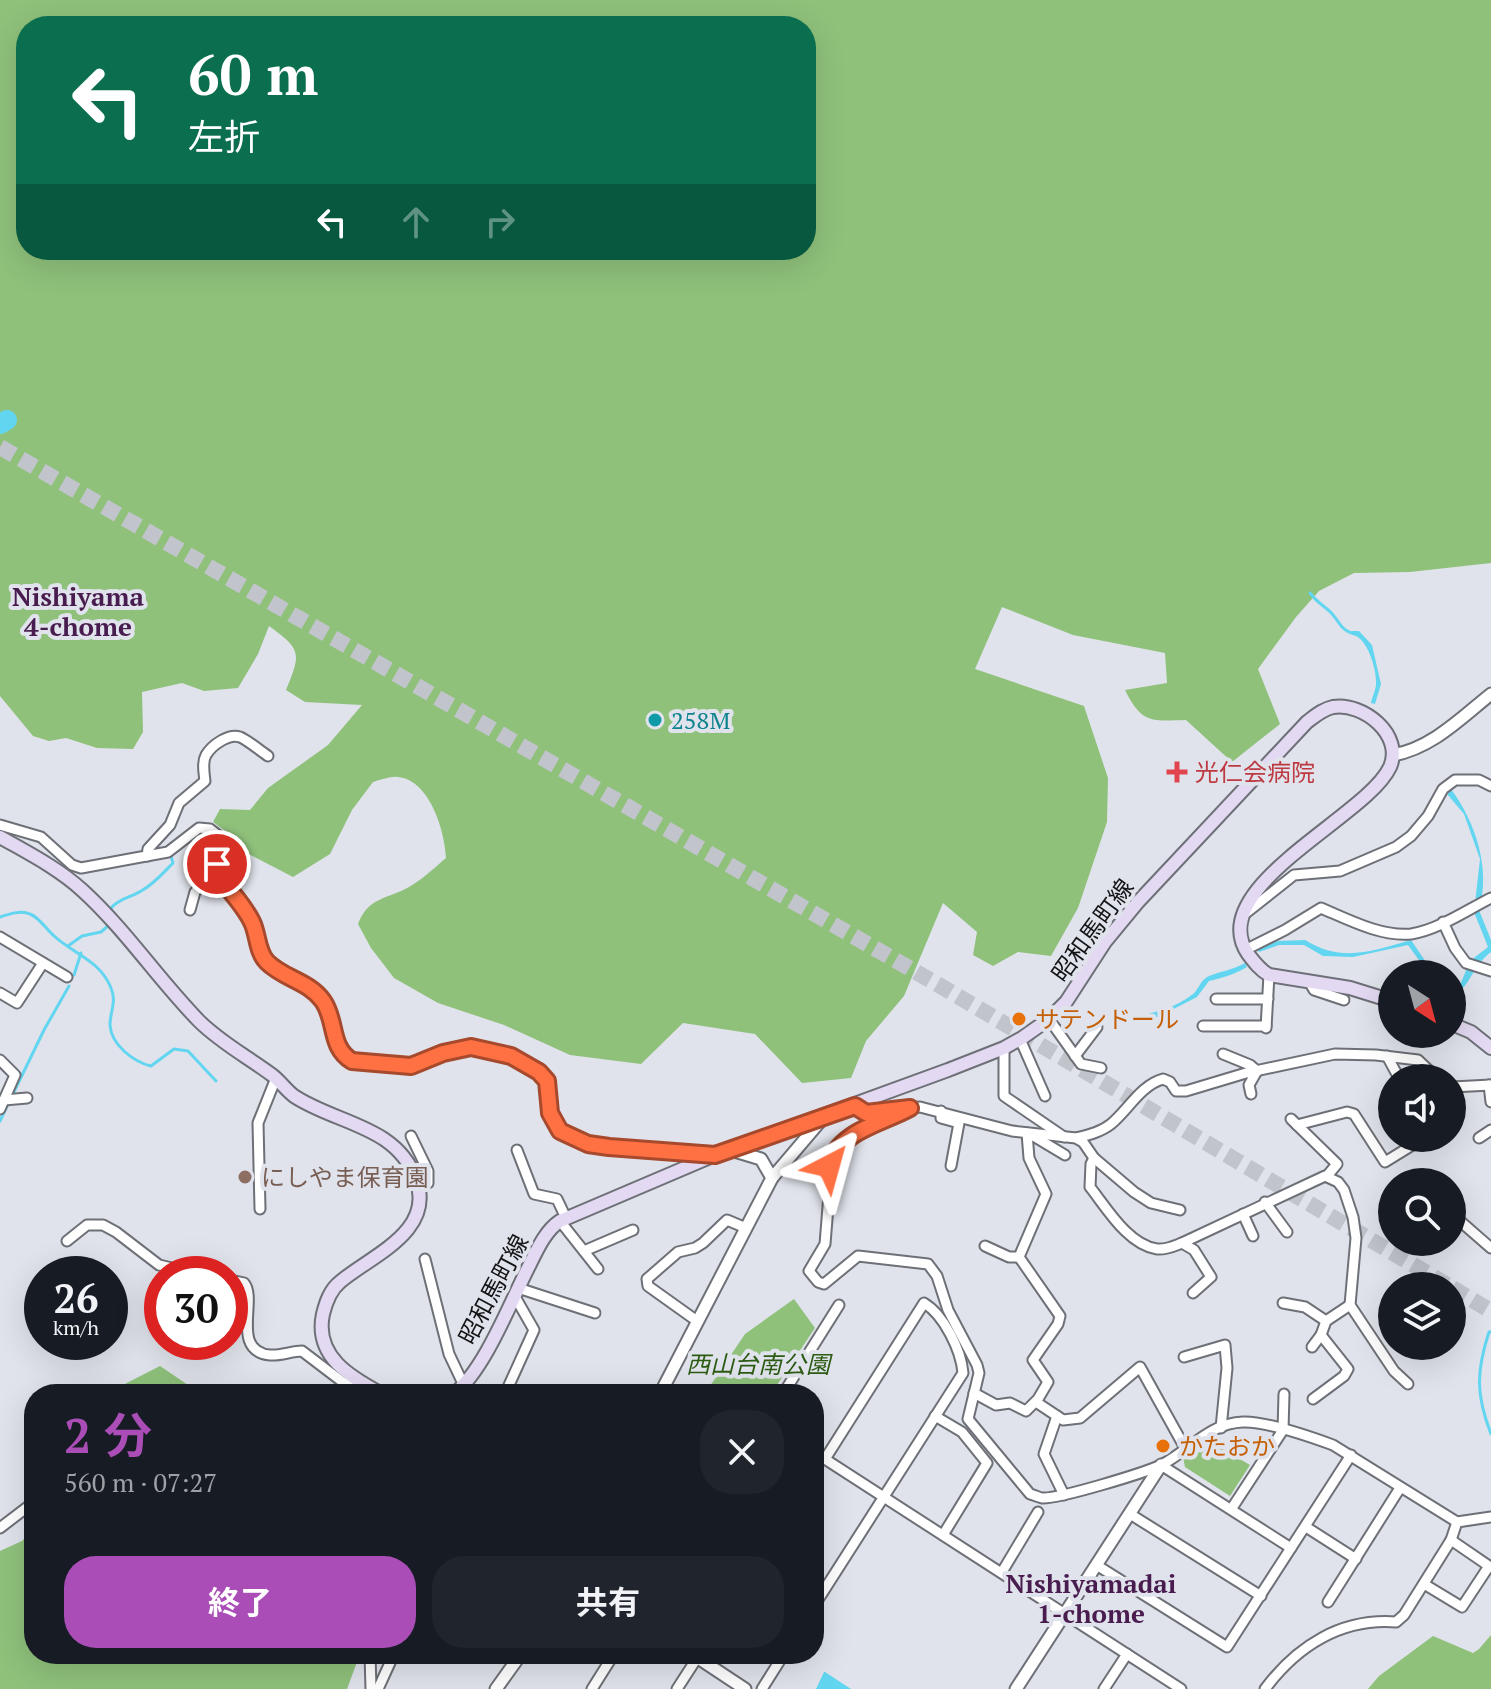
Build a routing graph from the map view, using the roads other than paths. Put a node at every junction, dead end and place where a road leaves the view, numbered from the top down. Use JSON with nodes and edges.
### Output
{"nodes":[{"id":1,"x":1491,"y":694,"type":"edge"},
{"id":2,"x":1393,"y":755,"type":"junction"},
{"id":3,"x":268,"y":756,"type":"dead end"},
{"id":4,"x":1491,"y":786,"type":"edge"},
{"id":5,"x":0,"y":825,"type":"edge"},
{"id":6,"x":0,"y":837,"type":"edge"},
{"id":7,"x":147,"y":856,"type":"junction"},
{"id":8,"x":214,"y":872,"type":"junction"},
{"id":9,"x":1491,"y":898,"type":"edge"},
{"id":10,"x":190,"y":910,"type":"dead end"},
{"id":11,"x":1244,"y":915,"type":"junction"},
{"id":12,"x":1443,"y":922,"type":"junction"},
{"id":13,"x":0,"y":937,"type":"edge"},
{"id":14,"x":1245,"y":950,"type":"junction"},
{"id":15,"x":43,"y":963,"type":"junction"},
{"id":16,"x":1491,"y":971,"type":"edge"},
{"id":17,"x":1269,"y":975,"type":"junction"},
{"id":18,"x":67,"y":977,"type":"dead end"},
{"id":19,"x":1310,"y":983,"type":"junction"},
{"id":20,"x":0,"y":993,"type":"edge"},
{"id":21,"x":1378,"y":997,"type":"edge"},
{"id":22,"x":1216,"y":999,"type":"dead end"},
{"id":23,"x":1268,"y":999,"type":"junction"},
{"id":24,"x":1344,"y":1000,"type":"dead end"},
{"id":25,"x":1049,"y":1019,"type":"junction"},
{"id":26,"x":1203,"y":1026,"type":"dead end"},
{"id":27,"x":1097,"y":1027,"type":"dead end"},
{"id":28,"x":1466,"y":1030,"type":"edge"},
{"id":29,"x":1020,"y":1039,"type":"junction"},
{"id":30,"x":1004,"y":1048,"type":"junction"},
{"id":31,"x":1491,"y":1048,"type":"edge"},
{"id":32,"x":1223,"y":1054,"type":"dead end"},
{"id":33,"x":1075,"y":1056,"type":"junction"},
{"id":34,"x":1387,"y":1056,"type":"junction"},
{"id":35,"x":0,"y":1060,"type":"edge"},
{"id":36,"x":1391,"y":1064,"type":"edge"},
{"id":37,"x":1422,"y":1064,"type":"edge"},
{"id":38,"x":1101,"y":1068,"type":"dead end"},
{"id":39,"x":1257,"y":1071,"type":"junction"},
{"id":40,"x":276,"y":1078,"type":"junction"},
{"id":41,"x":1490,"y":1085,"type":"edge"},
{"id":42,"x":1466,"y":1086,"type":"edge"},
{"id":43,"x":1251,"y":1094,"type":"dead end"},
{"id":44,"x":1045,"y":1096,"type":"dead end"},
{"id":45,"x":22,"y":1099,"type":"dead end"},
{"id":46,"x":1491,"y":1102,"type":"edge"},
{"id":47,"x":2,"y":1104,"type":"edge"},
{"id":48,"x":855,"y":1106,"type":"junction"},
{"id":49,"x":910,"y":1108,"type":"junction"},
{"id":50,"x":941,"y":1111,"type":"junction"},
{"id":51,"x":823,"y":1118,"type":"junction"},
{"id":52,"x":1491,"y":1130,"type":"edge"},
{"id":53,"x":1027,"y":1133,"type":"junction"},
{"id":54,"x":411,"y":1136,"type":"dead end"},
{"id":55,"x":1064,"y":1137,"type":"junction"},
{"id":56,"x":1076,"y":1138,"type":"junction"},
{"id":57,"x":1479,"y":1138,"type":"dead end"},
{"id":58,"x":517,"y":1150,"type":"dead end"},
{"id":59,"x":731,"y":1150,"type":"junction"},
{"id":60,"x":1378,"y":1151,"type":"edge"},
{"id":61,"x":1379,"y":1152,"type":"edge"},
{"id":62,"x":1401,"y":1152,"type":"edge"},
{"id":63,"x":715,"y":1155,"type":"junction"},
{"id":64,"x":1065,"y":1155,"type":"dead end"},
{"id":65,"x":1094,"y":1158,"type":"junction"},
{"id":66,"x":951,"y":1166,"type":"dead end"},
{"id":67,"x":1327,"y":1176,"type":"junction"},
{"id":68,"x":772,"y":1178,"type":"junction"},
{"id":69,"x":418,"y":1185,"type":"junction"},
{"id":70,"x":1265,"y":1202,"type":"junction"},
{"id":71,"x":260,"y":1209,"type":"dead end"},
{"id":72,"x":1180,"y":1210,"type":"dead end"},
{"id":73,"x":1243,"y":1214,"type":"junction"},
{"id":74,"x":563,"y":1219,"type":"junction"},
{"id":75,"x":1466,"y":1226,"type":"edge"},
{"id":76,"x":746,"y":1228,"type":"junction"},
{"id":77,"x":633,"y":1230,"type":"dead end"},
{"id":78,"x":1287,"y":1232,"type":"dead end"},
{"id":79,"x":1253,"y":1236,"type":"dead end"},
{"id":80,"x":67,"y":1241,"type":"dead end"},
{"id":81,"x":1182,"y":1243,"type":"junction"},
{"id":82,"x":985,"y":1246,"type":"dead end"},
{"id":83,"x":1491,"y":1248,"type":"edge"},
{"id":84,"x":584,"y":1251,"type":"junction"},
{"id":85,"x":147,"y":1256,"type":"edge"},
{"id":86,"x":1019,"y":1257,"type":"junction"},
{"id":87,"x":425,"y":1259,"type":"dead end"},
{"id":88,"x":598,"y":1269,"type":"dead end"},
{"id":89,"x":248,"y":1288,"type":"edge"},
{"id":90,"x":516,"y":1292,"type":"junction"},
{"id":91,"x":1193,"y":1293,"type":"dead end"},
{"id":92,"x":1283,"y":1303,"type":"dead end"},
{"id":93,"x":839,"y":1305,"type":"dead end"},
{"id":94,"x":1350,"y":1305,"type":"junction"},
{"id":95,"x":248,"y":1308,"type":"edge"},
{"id":96,"x":595,"y":1313,"type":"dead end"},
{"id":97,"x":697,"y":1321,"type":"junction"},
{"id":98,"x":1326,"y":1321,"type":"junction"},
{"id":99,"x":248,"y":1334,"type":"edge"},
{"id":100,"x":1321,"y":1335,"type":"junction"},
{"id":101,"x":1312,"y":1347,"type":"dead end"},
{"id":102,"x":1184,"y":1357,"type":"dead end"},
{"id":103,"x":358,"y":1380,"type":"junction"},
{"id":104,"x":365,"y":1384,"type":"edge"},
{"id":105,"x":464,"y":1384,"type":"edge"},
{"id":106,"x":469,"y":1384,"type":"edge"},
{"id":107,"x":510,"y":1384,"type":"edge"},
{"id":108,"x":665,"y":1384,"type":"edge"},
{"id":109,"x":789,"y":1384,"type":"edge"},
{"id":110,"x":1408,"y":1384,"type":"dead end"},
{"id":111,"x":974,"y":1393,"type":"junction"},
{"id":112,"x":1284,"y":1394,"type":"dead end"},
{"id":113,"x":1313,"y":1399,"type":"dead end"},
{"id":114,"x":1036,"y":1402,"type":"junction"},
{"id":115,"x":935,"y":1416,"type":"junction"},
{"id":116,"x":1057,"y":1416,"type":"junction"},
{"id":117,"x":1221,"y":1428,"type":"junction"},
{"id":118,"x":1283,"y":1430,"type":"junction"},
{"id":119,"x":1185,"y":1448,"type":"junction"},
{"id":120,"x":1351,"y":1455,"type":"junction"},
{"id":121,"x":825,"y":1459,"type":"joint"},
{"id":122,"x":1161,"y":1465,"type":"junction"},
{"id":123,"x":1400,"y":1488,"type":"junction"},
{"id":124,"x":1064,"y":1495,"type":"junction"},
{"id":125,"x":883,"y":1497,"type":"junction"},
{"id":126,"x":1232,"y":1508,"type":"junction"},
{"id":127,"x":24,"y":1510,"type":"edge"},
{"id":128,"x":1038,"y":1512,"type":"dead end"},
{"id":129,"x":1130,"y":1514,"type":"junction"},
{"id":130,"x":1491,"y":1517,"type":"edge"},
{"id":131,"x":1457,"y":1522,"type":"junction"},
{"id":132,"x":1306,"y":1527,"type":"junction"},
{"id":133,"x":0,"y":1528,"type":"edge"},
{"id":134,"x":943,"y":1535,"type":"junction"},
{"id":135,"x":1451,"y":1540,"type":"junction"},
{"id":136,"x":1291,"y":1548,"type":"junction"},
{"id":137,"x":1356,"y":1559,"type":"junction"},
{"id":138,"x":1098,"y":1566,"type":"junction"},
{"id":139,"x":1002,"y":1572,"type":"junction"},
{"id":140,"x":1424,"y":1584,"type":"junction"},
{"id":141,"x":824,"y":1590,"type":"edge"},
{"id":142,"x":1261,"y":1596,"type":"junction"},
{"id":143,"x":1328,"y":1602,"type":"dead end"},
{"id":144,"x":1065,"y":1613,"type":"junction"},
{"id":145,"x":1127,"y":1654,"type":"junction"},
{"id":146,"x":370,"y":1664,"type":"edge"},
{"id":147,"x":389,"y":1664,"type":"edge"},
{"id":148,"x":514,"y":1664,"type":"edge"},
{"id":149,"x":608,"y":1664,"type":"edge"},
{"id":150,"x":690,"y":1664,"type":"edge"},
{"id":151,"x":706,"y":1664,"type":"edge"},
{"id":152,"x":778,"y":1664,"type":"edge"},
{"id":153,"x":371,"y":1689,"type":"edge"},
{"id":154,"x":378,"y":1689,"type":"edge"},
{"id":155,"x":496,"y":1689,"type":"edge"},
{"id":156,"x":592,"y":1689,"type":"edge"},
{"id":157,"x":677,"y":1689,"type":"edge"},
{"id":158,"x":745,"y":1689,"type":"edge"},
{"id":159,"x":762,"y":1689,"type":"edge"},
{"id":160,"x":1016,"y":1689,"type":"edge"},
{"id":161,"x":1104,"y":1689,"type":"edge"},
{"id":162,"x":1181,"y":1689,"type":"edge"},
{"id":163,"x":1265,"y":1689,"type":"edge"}],
"edges":[{"from":1,"to":2,"type":"street"},
{"from":2,"to":11,"type":"main road"},
{"from":2,"to":25,"type":"main road","name":"昭和馬町線"},
{"from":3,"to":7,"type":"street"},
{"from":4,"to":11,"type":"street"},
{"from":5,"to":7,"type":"street"},
{"from":6,"to":40,"type":"main road"},
{"from":7,"to":8,"type":"street"},
{"from":8,"to":10,"type":"street"},
{"from":8,"to":63,"type":"street"},
{"from":9,"to":12,"type":"street"},
{"from":11,"to":14,"type":"main road"},
{"from":12,"to":14,"type":"street"},
{"from":12,"to":16,"type":"street"},
{"from":13,"to":15,"type":"street"},
{"from":14,"to":17,"type":"main road"},
{"from":15,"to":18,"type":"street"},
{"from":15,"to":20,"type":"street"},
{"from":17,"to":19,"type":"main road"},
{"from":17,"to":23,"type":"street"},
{"from":19,"to":21,"type":"main road"},
{"from":19,"to":24,"type":"street"},
{"from":22,"to":23,"type":"street"},
{"from":23,"to":26,"type":"street"},
{"from":25,"to":29,"type":"main road","name":"昭和馬町線"},
{"from":25,"to":33,"type":"street"},
{"from":27,"to":33,"type":"street"},
{"from":28,"to":31,"type":"main road"},
{"from":29,"to":30,"type":"main road","name":"昭和馬町線"},
{"from":29,"to":44,"type":"street"},
{"from":30,"to":48,"type":"main road","name":"昭和馬町線"},
{"from":30,"to":55,"type":"street"},
{"from":32,"to":39,"type":"street"},
{"from":33,"to":38,"type":"street"},
{"from":34,"to":36,"type":"street"},
{"from":34,"to":37,"type":"street"},
{"from":34,"to":39,"type":"street"},
{"from":35,"to":47,"type":"street"},
{"from":39,"to":43,"type":"street"},
{"from":39,"to":56,"type":"street"},
{"from":40,"to":69,"type":"main road"},
{"from":40,"to":71,"type":"street"},
{"from":41,"to":42,"type":"street"},
{"from":41,"to":46,"type":"street"},
{"from":45,"to":47,"type":"street"},
{"from":48,"to":49,"type":"street"},
{"from":48,"to":51,"type":"main road","name":"昭和馬町線"},
{"from":49,"to":50,"type":"street"},
{"from":49,"to":111,"type":"street"},
{"from":50,"to":53,"type":"street"},
{"from":50,"to":66,"type":"street"},
{"from":51,"to":59,"type":"main road","name":"昭和馬町線"},
{"from":51,"to":68,"type":"street"},
{"from":52,"to":57,"type":"street"},
{"from":53,"to":55,"type":"street"},
{"from":53,"to":64,"type":"street"},
{"from":53,"to":86,"type":"street"},
{"from":54,"to":69,"type":"street"},
{"from":55,"to":56,"type":"street"},
{"from":56,"to":65,"type":"street"},
{"from":58,"to":74,"type":"street"},
{"from":59,"to":63,"type":"main road","name":"昭和馬町線"},
{"from":59,"to":68,"type":"street"},
{"from":60,"to":67,"type":"street"},
{"from":61,"to":62,"type":"street"},
{"from":63,"to":74,"type":"main road","name":"昭和馬町線"},
{"from":65,"to":72,"type":"street"},
{"from":65,"to":81,"type":"street"},
{"from":67,"to":70,"type":"street"},
{"from":67,"to":94,"type":"street"},
{"from":68,"to":76,"type":"street"},
{"from":69,"to":103,"type":"main road"},
{"from":70,"to":73,"type":"street"},
{"from":70,"to":78,"type":"street"},
{"from":73,"to":79,"type":"street"},
{"from":73,"to":81,"type":"street"},
{"from":74,"to":84,"type":"street"},
{"from":74,"to":90,"type":"main road","name":"昭和馬町線"},
{"from":75,"to":83,"type":"street"},
{"from":76,"to":97,"type":"street"},
{"from":76,"to":97,"type":"street"},
{"from":77,"to":84,"type":"street"},
{"from":80,"to":85,"type":"street"},
{"from":81,"to":91,"type":"street"},
{"from":82,"to":86,"type":"street"},
{"from":84,"to":88,"type":"street"},
{"from":86,"to":114,"type":"street"},
{"from":87,"to":105,"type":"street"},
{"from":89,"to":95,"type":"street"},
{"from":90,"to":96,"type":"street"},
{"from":90,"to":106,"type":"main road","name":"昭和馬町線"},
{"from":90,"to":107,"type":"street"},
{"from":92,"to":98,"type":"street"},
{"from":93,"to":109,"type":"street"},
{"from":94,"to":98,"type":"street"},
{"from":94,"to":110,"type":"street"},
{"from":97,"to":108,"type":"street"},
{"from":98,"to":100,"type":"street"},
{"from":99,"to":103,"type":"street"},
{"from":100,"to":101,"type":"street"},
{"from":100,"to":113,"type":"street"},
{"from":102,"to":117,"type":"street"},
{"from":103,"to":104,"type":"main road"},
{"from":111,"to":114,"type":"street"},
{"from":111,"to":124,"type":"street"},
{"from":112,"to":118,"type":"street"},
{"from":114,"to":116,"type":"street"},
{"from":115,"to":121,"type":"street"},
{"from":115,"to":125,"type":"street"},
{"from":115,"to":134,"type":"street"},
{"from":116,"to":119,"type":"street"},
{"from":116,"to":124,"type":"street"},
{"from":117,"to":118,"type":"street"},
{"from":117,"to":119,"type":"street"},
{"from":118,"to":120,"type":"street"},
{"from":118,"to":126,"type":"street"},
{"from":119,"to":122,"type":"street"},
{"from":120,"to":123,"type":"street"},
{"from":120,"to":132,"type":"street"},
{"from":121,"to":125,"type":"street"},
{"from":122,"to":124,"type":"street"},
{"from":122,"to":126,"type":"street"},
{"from":122,"to":129,"type":"street"},
{"from":123,"to":131,"type":"street"},
{"from":123,"to":137,"type":"street"},
{"from":125,"to":134,"type":"street"},
{"from":125,"to":141,"type":"street"},
{"from":126,"to":136,"type":"street"},
{"from":127,"to":133,"type":"street"},
{"from":128,"to":139,"type":"street"},
{"from":129,"to":138,"type":"street"},
{"from":129,"to":142,"type":"street"},
{"from":130,"to":131,"type":"street"},
{"from":131,"to":135,"type":"street"},
{"from":132,"to":136,"type":"street"},
{"from":132,"to":137,"type":"street"},
{"from":134,"to":139,"type":"street"},
{"from":135,"to":140,"type":"street"},
{"from":135,"to":140,"type":"street"},
{"from":136,"to":142,"type":"street"},
{"from":137,"to":143,"type":"street"},
{"from":138,"to":142,"type":"street"},
{"from":138,"to":144,"type":"street"},
{"from":139,"to":144,"type":"street"},
{"from":140,"to":163,"type":"street"},
{"from":144,"to":145,"type":"street"},
{"from":144,"to":160,"type":"street"},
{"from":145,"to":161,"type":"street"},
{"from":145,"to":162,"type":"street"},
{"from":146,"to":153,"type":"street"},
{"from":147,"to":154,"type":"street"},
{"from":148,"to":155,"type":"street"},
{"from":149,"to":156,"type":"street"},
{"from":150,"to":157,"type":"street"},
{"from":151,"to":158,"type":"street"},
{"from":152,"to":159,"type":"street"}]}
